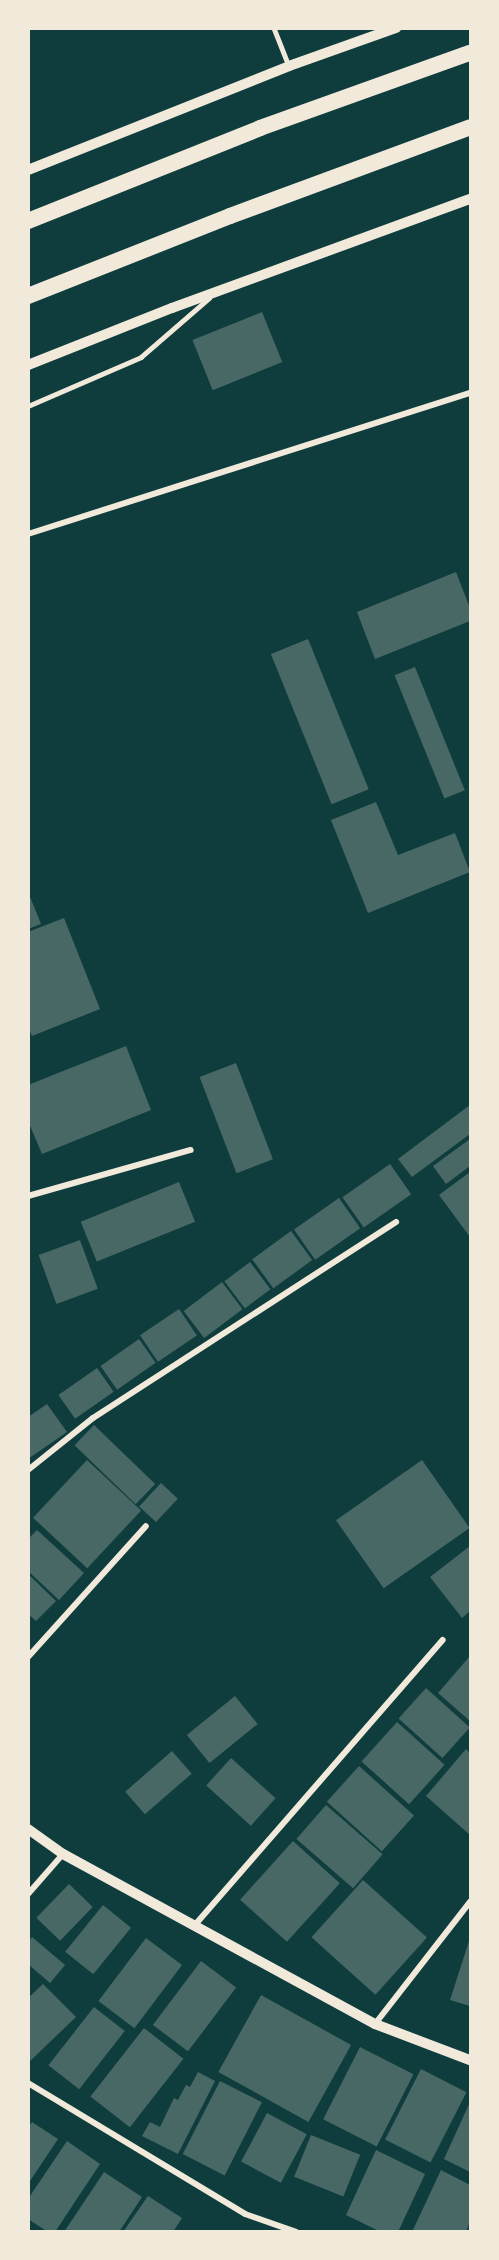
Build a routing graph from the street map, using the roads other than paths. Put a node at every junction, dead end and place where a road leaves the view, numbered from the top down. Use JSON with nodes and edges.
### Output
{"nodes":[{"id":1,"x":274,"y":28,"type":"edge"},
{"id":2,"x":396,"y":28,"type":"edge"},
{"id":3,"x":471,"y":53,"type":"edge"},
{"id":4,"x":288,"y":66,"type":"junction"},
{"id":5,"x":471,"y":127,"type":"edge"},
{"id":6,"x":28,"y":170,"type":"edge"},
{"id":7,"x":471,"y":199,"type":"edge"},
{"id":8,"x":28,"y":221,"type":"edge"},
{"id":9,"x":216,"y":292,"type":"junction"},
{"id":10,"x":28,"y":296,"type":"edge"},
{"id":11,"x":28,"y":366,"type":"edge"},
{"id":12,"x":471,"y":393,"type":"edge"},
{"id":13,"x":28,"y":406,"type":"edge"},
{"id":14,"x":28,"y":534,"type":"edge"},
{"id":15,"x":191,"y":1150,"type":"dead end"},
{"id":16,"x":28,"y":1196,"type":"edge"},
{"id":17,"x":396,"y":1222,"type":"dead end"},
{"id":18,"x":28,"y":1470,"type":"edge"},
{"id":19,"x":146,"y":1526,"type":"dead end"},
{"id":20,"x":443,"y":1640,"type":"dead end"},
{"id":21,"x":28,"y":1657,"type":"edge"},
{"id":22,"x":28,"y":1829,"type":"edge"},
{"id":23,"x":63,"y":1854,"type":"junction"},
{"id":24,"x":28,"y":1894,"type":"edge"},
{"id":25,"x":471,"y":1902,"type":"edge"},
{"id":26,"x":194,"y":1926,"type":"junction"},
{"id":27,"x":375,"y":2024,"type":"junction"},
{"id":28,"x":471,"y":2060,"type":"edge"},
{"id":29,"x":28,"y":2083,"type":"edge"},
{"id":30,"x":296,"y":2232,"type":"edge"}],
"edges":[{"from":1,"to":4,"type":"lane"},
{"from":2,"to":4,"type":"street"},
{"from":3,"to":8,"type":"highway"},
{"from":4,"to":6,"type":"street"},
{"from":5,"to":10,"type":"highway"},
{"from":7,"to":9,"type":"street"},
{"from":9,"to":11,"type":"street"},
{"from":9,"to":13,"type":"lane"},
{"from":12,"to":14,"type":"street"},
{"from":15,"to":16,"type":"street"},
{"from":17,"to":18,"type":"street"},
{"from":19,"to":21,"type":"street"},
{"from":20,"to":26,"type":"street"},
{"from":22,"to":23,"type":"street"},
{"from":23,"to":24,"type":"street"},
{"from":23,"to":26,"type":"street"},
{"from":25,"to":27,"type":"street"},
{"from":26,"to":27,"type":"street"},
{"from":27,"to":28,"type":"street"},
{"from":29,"to":30,"type":"street"}]}
